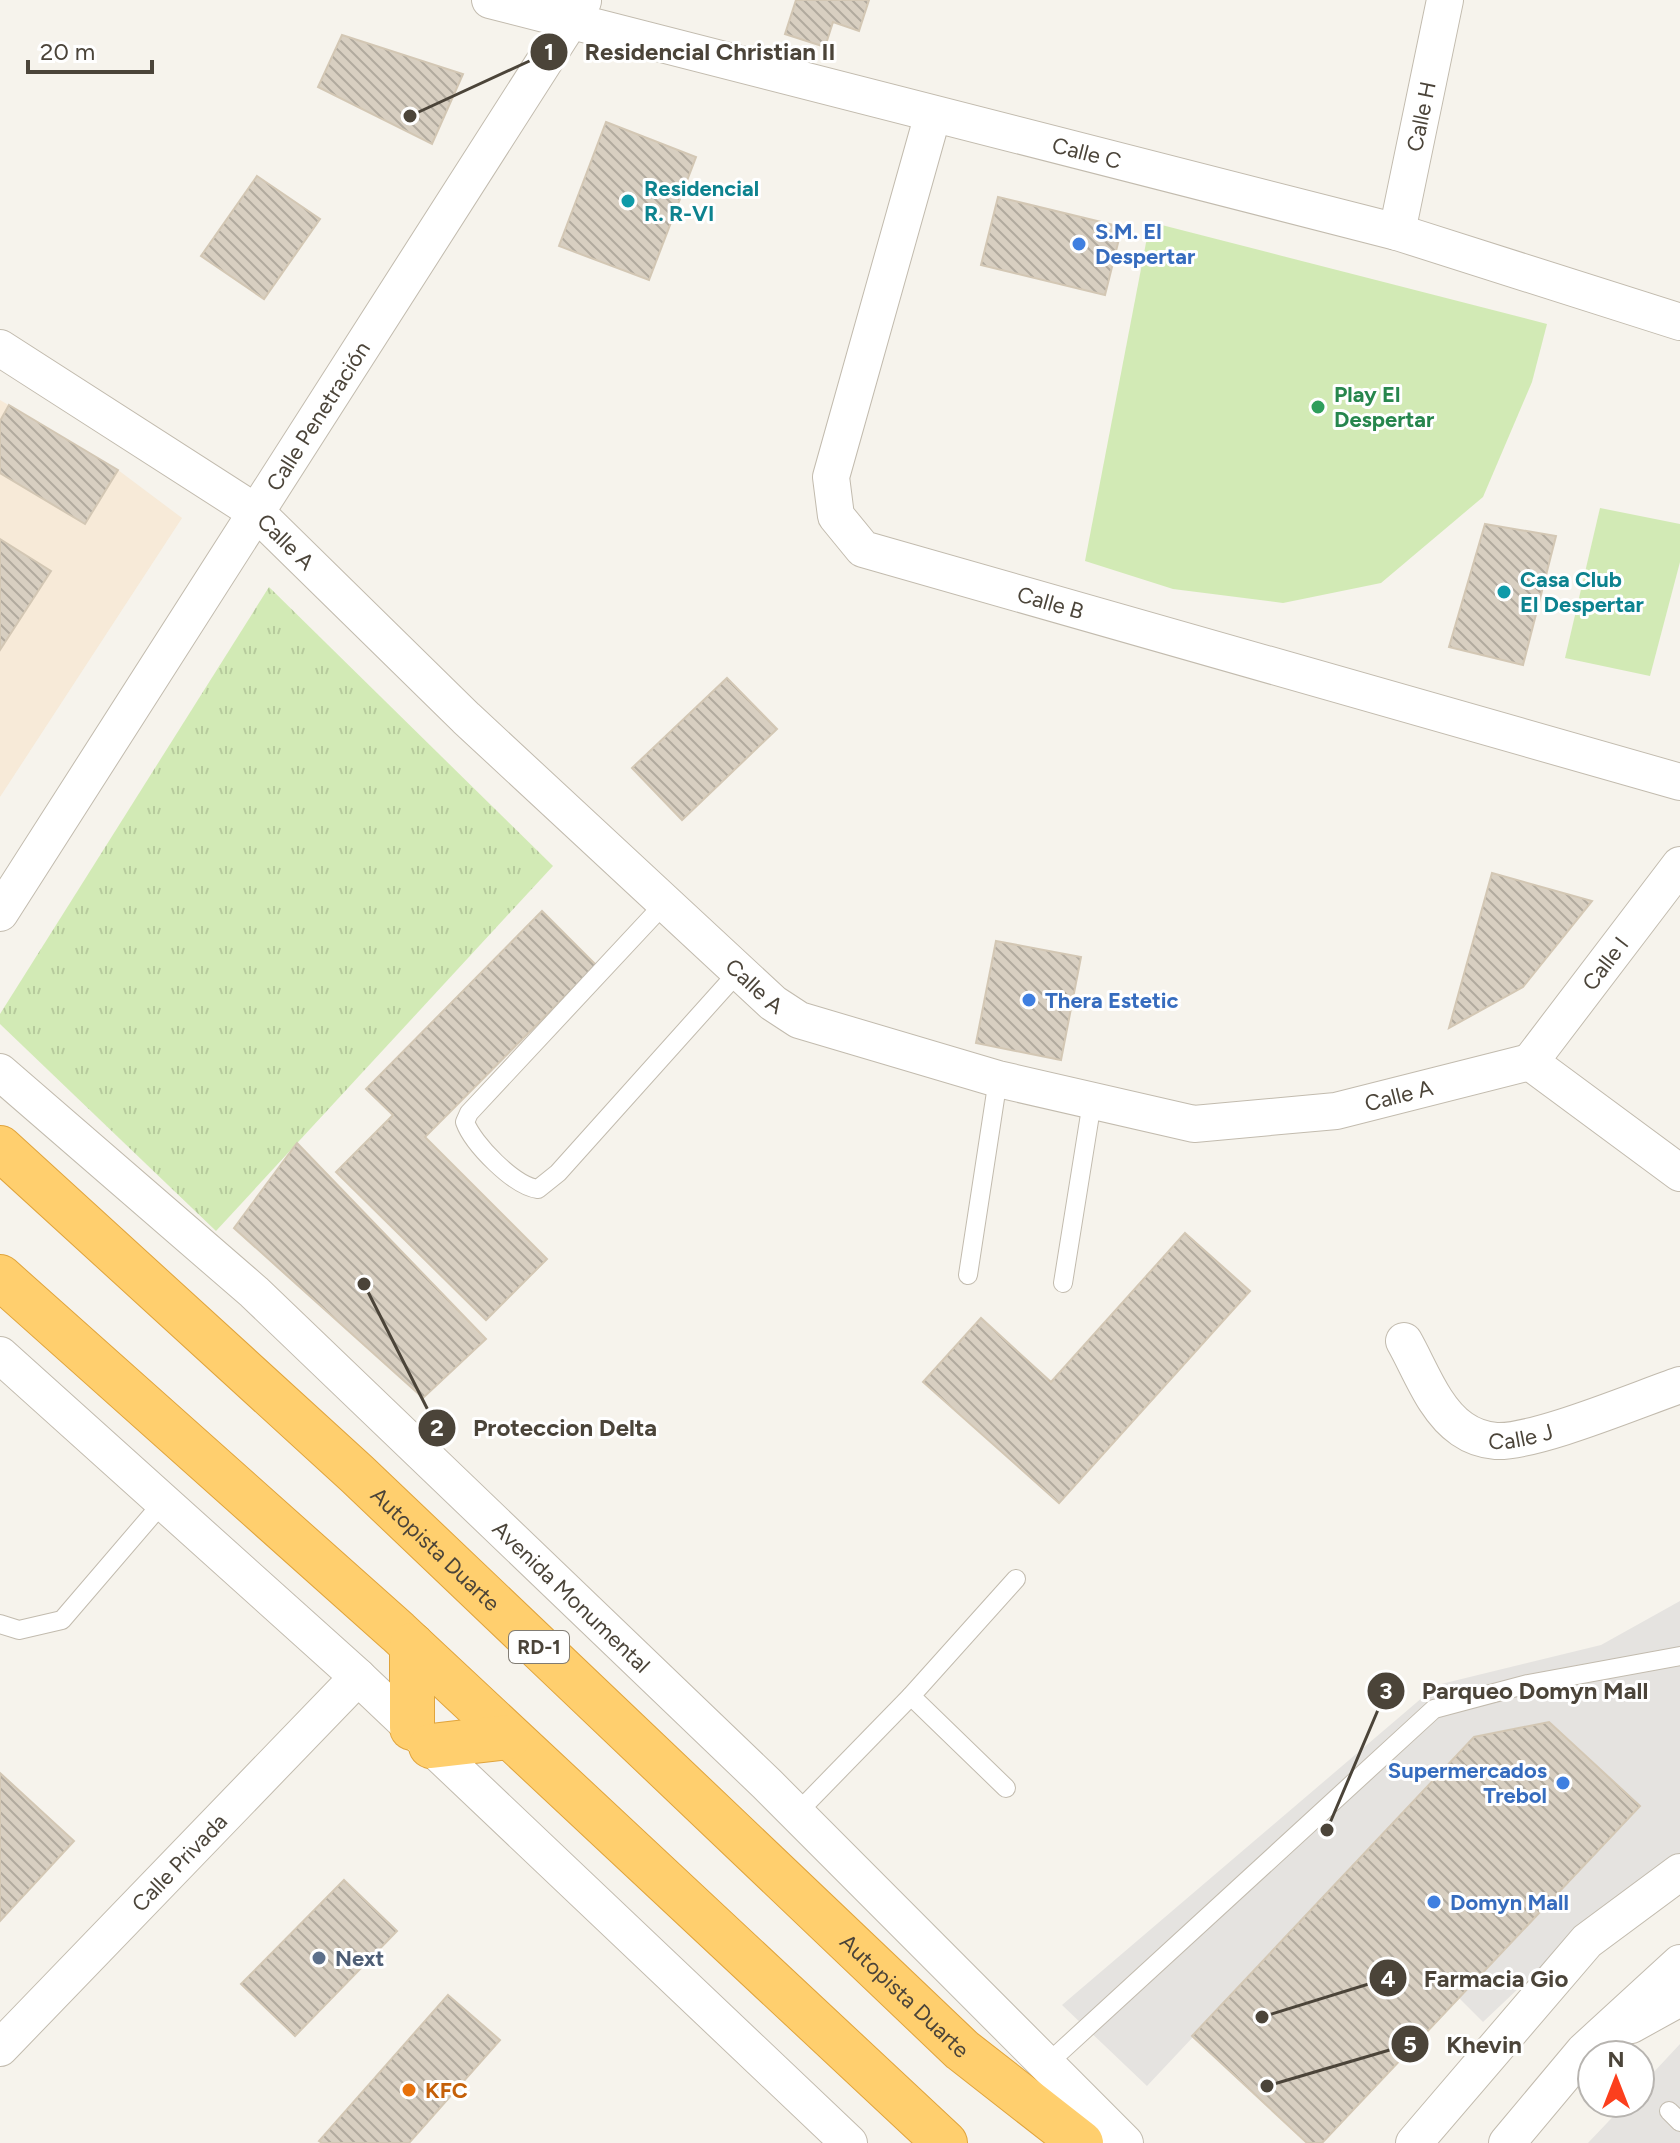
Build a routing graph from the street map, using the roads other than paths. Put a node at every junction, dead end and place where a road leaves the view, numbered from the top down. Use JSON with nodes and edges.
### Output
{"nodes":[{"id":1,"x":490,"y":0,"type":"edge"},
{"id":2,"x":1445,"y":0,"type":"edge"},
{"id":3,"x":578,"y":10,"type":"edge"},
{"id":4,"x":933,"y":114,"type":"junction"},
{"id":5,"x":1397,"y":232,"type":"junction"},
{"id":6,"x":1680,"y":322,"type":"edge"},
{"id":7,"x":0,"y":348,"type":"edge"},
{"id":8,"x":257,"y":513,"type":"junction"},
{"id":9,"x":1680,"y":782,"type":"edge"},
{"id":10,"x":1680,"y":865,"type":"edge"},
{"id":11,"x":665,"y":903,"type":"junction"},
{"id":12,"x":0,"y":913,"type":"edge"},
{"id":13,"x":740,"y":970,"type":"junction"},
{"id":14,"x":1530,"y":1062,"type":"junction"},
{"id":15,"x":0,"y":1072,"type":"edge"},
{"id":16,"x":998,"y":1079,"type":"junction"},
{"id":17,"x":1092,"y":1102,"type":"junction"},
{"id":18,"x":0,"y":1148,"type":"edge"},
{"id":19,"x":1680,"y":1173,"type":"edge"},
{"id":20,"x":968,"y":1275,"type":"dead end"},
{"id":21,"x":0,"y":1277,"type":"edge"},
{"id":22,"x":1063,"y":1283,"type":"dead end"},
{"id":23,"x":1404,"y":1341,"type":"dead end"},
{"id":24,"x":0,"y":1355,"type":"edge"},
{"id":25,"x":1680,"y":1385,"type":"edge"},
{"id":26,"x":164,"y":1501,"type":"junction"},
{"id":27,"x":1016,"y":1579,"type":"dead end"},
{"id":28,"x":0,"y":1624,"type":"edge"},
{"id":29,"x":412,"y":1645,"type":"junction"},
{"id":30,"x":1680,"y":1656,"type":"edge"},
{"id":31,"x":358,"y":1677,"type":"junction"},
{"id":32,"x":911,"y":1696,"type":"junction"},
{"id":33,"x":421,"y":1737,"type":"junction"},
{"id":34,"x":508,"y":1737,"type":"junction"},
{"id":35,"x":1006,"y":1788,"type":"dead end"},
{"id":36,"x":797,"y":1813,"type":"junction"},
{"id":37,"x":1680,"y":1872,"type":"edge"},
{"id":38,"x":1680,"y":1963,"type":"edge"},
{"id":39,"x":1680,"y":1998,"type":"edge"},
{"id":40,"x":1596,"y":2039,"type":"edge"},
{"id":41,"x":1606,"y":2039,"type":"edge"},
{"id":42,"x":0,"y":2048,"type":"edge"},
{"id":43,"x":1576,"y":2061,"type":"edge"},
{"id":44,"x":1047,"y":2064,"type":"junction"},
{"id":45,"x":849,"y":2143,"type":"edge"},
{"id":46,"x":945,"y":2143,"type":"edge"},
{"id":47,"x":1081,"y":2143,"type":"edge"},
{"id":48,"x":1125,"y":2143,"type":"edge"},
{"id":49,"x":1414,"y":2143,"type":"edge"},
{"id":50,"x":1507,"y":2143,"type":"edge"}],
"edges":[{"from":1,"to":3,"type":"street","name":"Calle C"},
{"from":2,"to":5,"type":"street","name":"Calle H"},
{"from":3,"to":4,"type":"street","name":"Calle C"},
{"from":3,"to":8,"type":"street","name":"Calle Penetración"},
{"from":4,"to":5,"type":"street","name":"Calle C"},
{"from":4,"to":9,"type":"street","name":"Calle B"},
{"from":5,"to":6,"type":"street","name":"Calle C"},
{"from":7,"to":8,"type":"street","name":"Calle A"},
{"from":8,"to":11,"type":"street","name":"Calle A"},
{"from":8,"to":12,"type":"street","name":"Calle Penetración"},
{"from":10,"to":14,"type":"street","name":"Calle I"},
{"from":11,"to":13,"type":"street","name":"Calle A"},
{"from":11,"to":13,"type":"lane"},
{"from":13,"to":16,"type":"street","name":"Calle A"},
{"from":14,"to":17,"type":"street","name":"Calle A"},
{"from":14,"to":19,"type":"street"},
{"from":15,"to":36,"type":"street","name":"Avenida Monumental"},
{"from":16,"to":17,"type":"street","name":"Calle A"},
{"from":16,"to":20,"type":"lane"},
{"from":17,"to":22,"type":"lane"},
{"from":18,"to":47,"type":"highway","name":"Autopista Duarte","number":"RD-1"},
{"from":21,"to":29,"type":"highway"},
{"from":23,"to":25,"type":"street","name":"Calle J"},
{"from":24,"to":26,"type":"street"},
{"from":26,"to":28,"type":"lane"},
{"from":26,"to":31,"type":"street"},
{"from":27,"to":32,"type":"lane"},
{"from":29,"to":33,"type":"highway"},
{"from":29,"to":34,"type":"highway"},
{"from":30,"to":44,"type":"lane"},
{"from":31,"to":33,"type":"street"},
{"from":31,"to":42,"type":"street","name":"Calle Privada"},
{"from":32,"to":35,"type":"lane"},
{"from":32,"to":36,"type":"lane"},
{"from":33,"to":34,"type":"highway"},
{"from":33,"to":45,"type":"street"},
{"from":34,"to":46,"type":"highway"},
{"from":36,"to":44,"type":"street","name":"Avenida Monumental"},
{"from":37,"to":49,"type":"street"},
{"from":38,"to":40,"type":"street"},
{"from":39,"to":41,"type":"street"},
{"from":43,"to":50,"type":"street"},
{"from":44,"to":48,"type":"street","name":"Avenida Monumental"}]}
